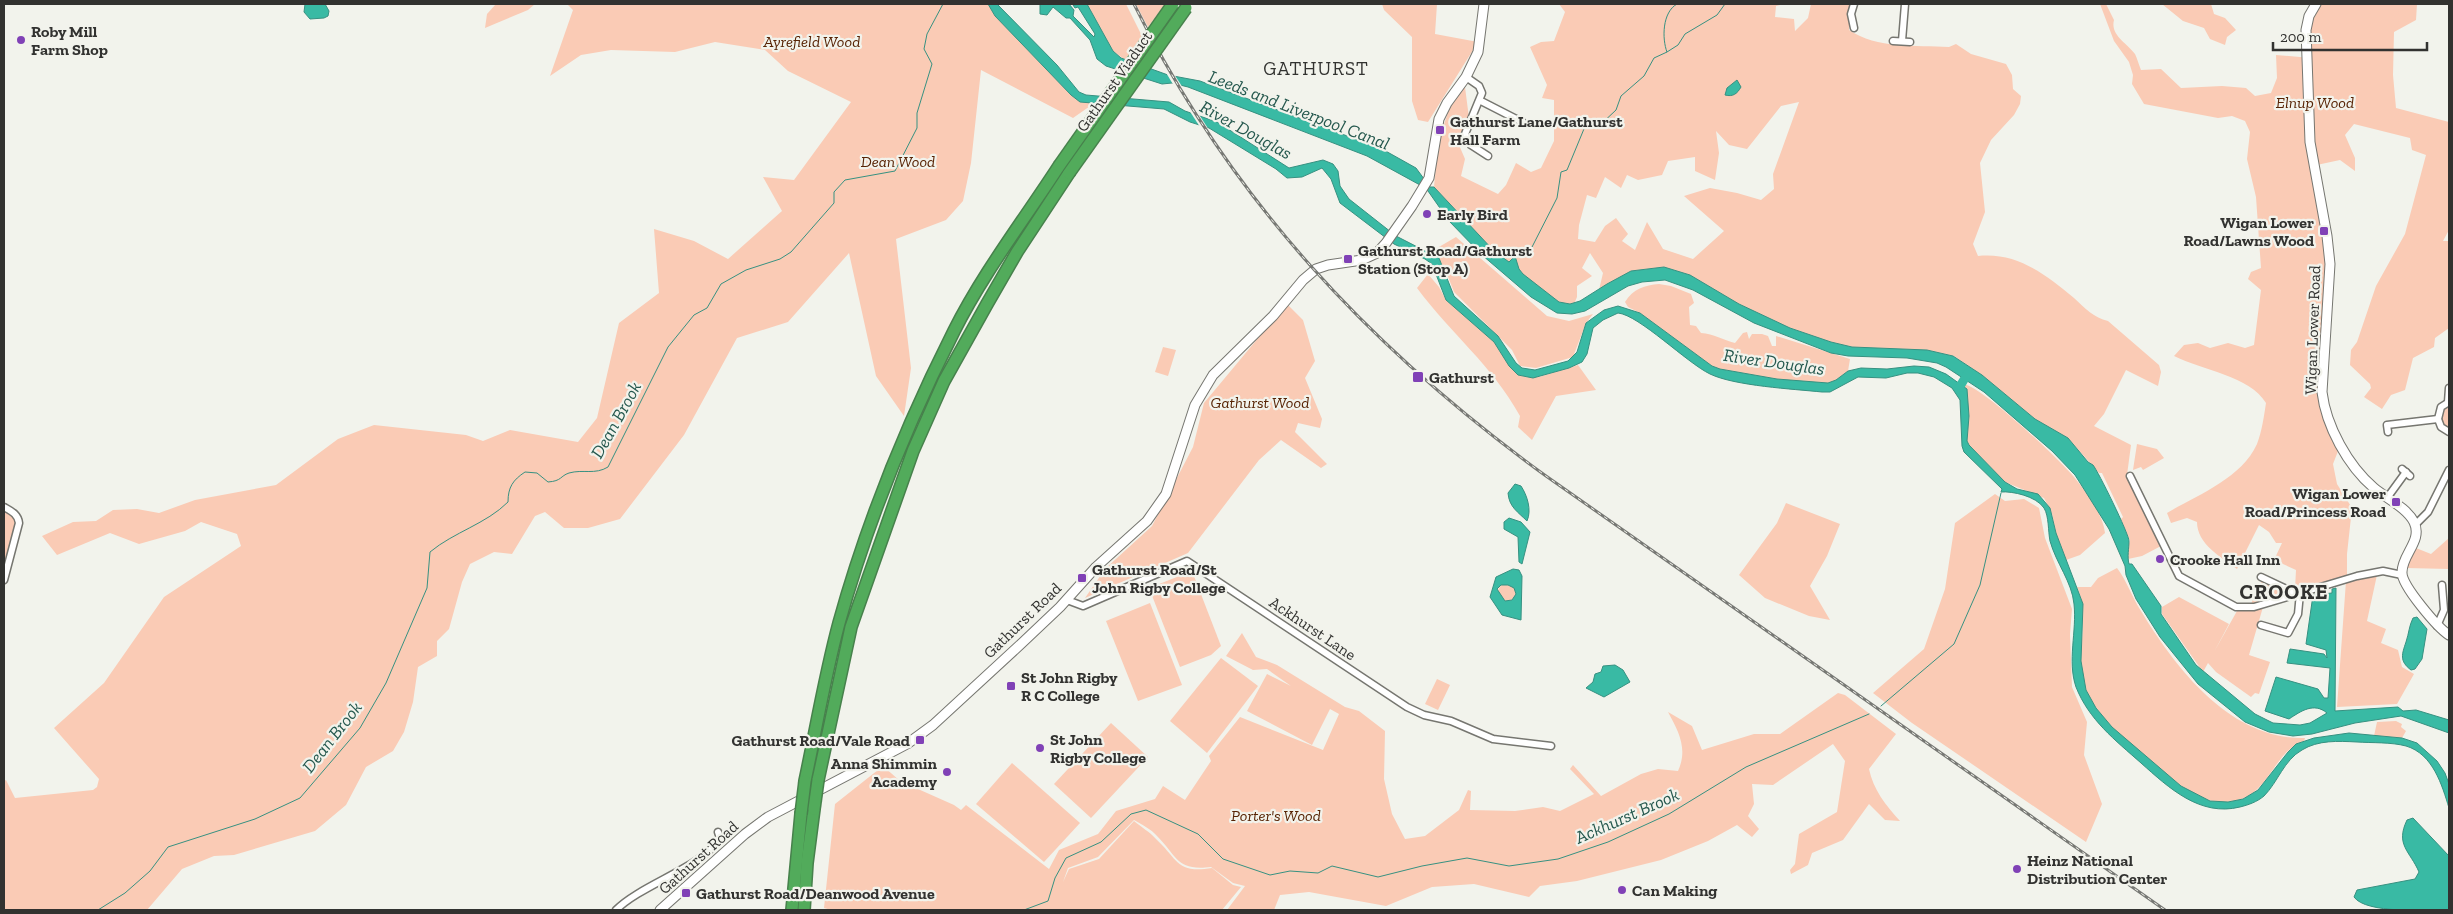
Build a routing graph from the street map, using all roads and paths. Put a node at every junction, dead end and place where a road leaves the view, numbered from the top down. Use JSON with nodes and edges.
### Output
{"nodes":[{"id":1,"x":1173,"y":4,"type":"edge"},
{"id":2,"x":1484,"y":4,"type":"edge"},
{"id":3,"x":1854,"y":4,"type":"edge"},
{"id":4,"x":1905,"y":4,"type":"edge"},
{"id":5,"x":2316,"y":4,"type":"edge"},
{"id":6,"x":1187,"y":6,"type":"edge"},
{"id":7,"x":1854,"y":28,"type":"dead end"},
{"id":8,"x":1893,"y":41,"type":"dead end"},
{"id":9,"x":1466,"y":77,"type":"junction"},
{"id":10,"x":1481,"y":101,"type":"junction"},
{"id":11,"x":1524,"y":123,"type":"dead end"},
{"id":12,"x":1488,"y":156,"type":"dead end"},
{"id":13,"x":2449,"y":388,"type":"edge"},
{"id":14,"x":2449,"y":402,"type":"edge"},
{"id":15,"x":2438,"y":419,"type":"junction"},
{"id":16,"x":2388,"y":432,"type":"dead end"},
{"id":17,"x":2449,"y":432,"type":"edge"},
{"id":18,"x":2449,"y":470,"type":"edge"},
{"id":19,"x":2406,"y":472,"type":"dead end"},
{"id":20,"x":2130,"y":476,"type":"dead end"},
{"id":21,"x":2387,"y":498,"type":"junction"},
{"id":22,"x":4,"y":507,"type":"edge"},
{"id":23,"x":2415,"y":524,"type":"junction"},
{"id":24,"x":2402,"y":575,"type":"junction"},
{"id":25,"x":2261,"y":577,"type":"dead end"},
{"id":26,"x":4,"y":580,"type":"edge"},
{"id":27,"x":2442,"y":586,"type":"dead end"},
{"id":28,"x":2298,"y":593,"type":"junction"},
{"id":29,"x":1067,"y":600,"type":"junction"},
{"id":30,"x":2261,"y":625,"type":"dead end"},
{"id":31,"x":2437,"y":626,"type":"junction"},
{"id":32,"x":2449,"y":635,"type":"edge"},
{"id":33,"x":1551,"y":746,"type":"dead end"},
{"id":34,"x":718,"y":832,"type":"dead end"},
{"id":35,"x":616,"y":910,"type":"edge"},
{"id":36,"x":660,"y":910,"type":"edge"},
{"id":37,"x":792,"y":910,"type":"edge"},
{"id":38,"x":804,"y":910,"type":"edge"}],
"edges":[{"from":1,"to":37,"type":"highway","name":"Gathurst Viaduct","bridge":true},
{"from":2,"to":9,"type":"main road"},
{"from":3,"to":7,"type":"street"},
{"from":4,"to":8,"type":"street"},
{"from":5,"to":21,"type":"main road","name":"Wigan Lower Road"},
{"from":6,"to":38,"type":"highway","name":"Gathurst Viaduct","bridge":true},
{"from":9,"to":10,"type":"street"},
{"from":9,"to":29,"type":"main road","name":"Gathurst Road"},
{"from":10,"to":11,"type":"street"},
{"from":10,"to":12,"type":"street"},
{"from":13,"to":14,"type":"street"},
{"from":14,"to":15,"type":"street"},
{"from":15,"to":16,"type":"street"},
{"from":15,"to":17,"type":"street"},
{"from":18,"to":23,"type":"street"},
{"from":19,"to":21,"type":"street"},
{"from":20,"to":28,"type":"street"},
{"from":21,"to":23,"type":"main road","name":"Wigan Lower Road"},
{"from":22,"to":26,"type":"street"},
{"from":23,"to":24,"type":"main road"},
{"from":24,"to":28,"type":"street"},
{"from":24,"to":31,"type":"main road"},
{"from":25,"to":28,"type":"street"},
{"from":27,"to":31,"type":"street"},
{"from":28,"to":30,"type":"street"},
{"from":29,"to":33,"type":"street","name":"Ackhurst Lane"},
{"from":29,"to":36,"type":"main road","name":"Gathurst Road"},
{"from":31,"to":32,"type":"main road"},
{"from":34,"to":35,"type":"street","name":"Gathurst Road"}]}
